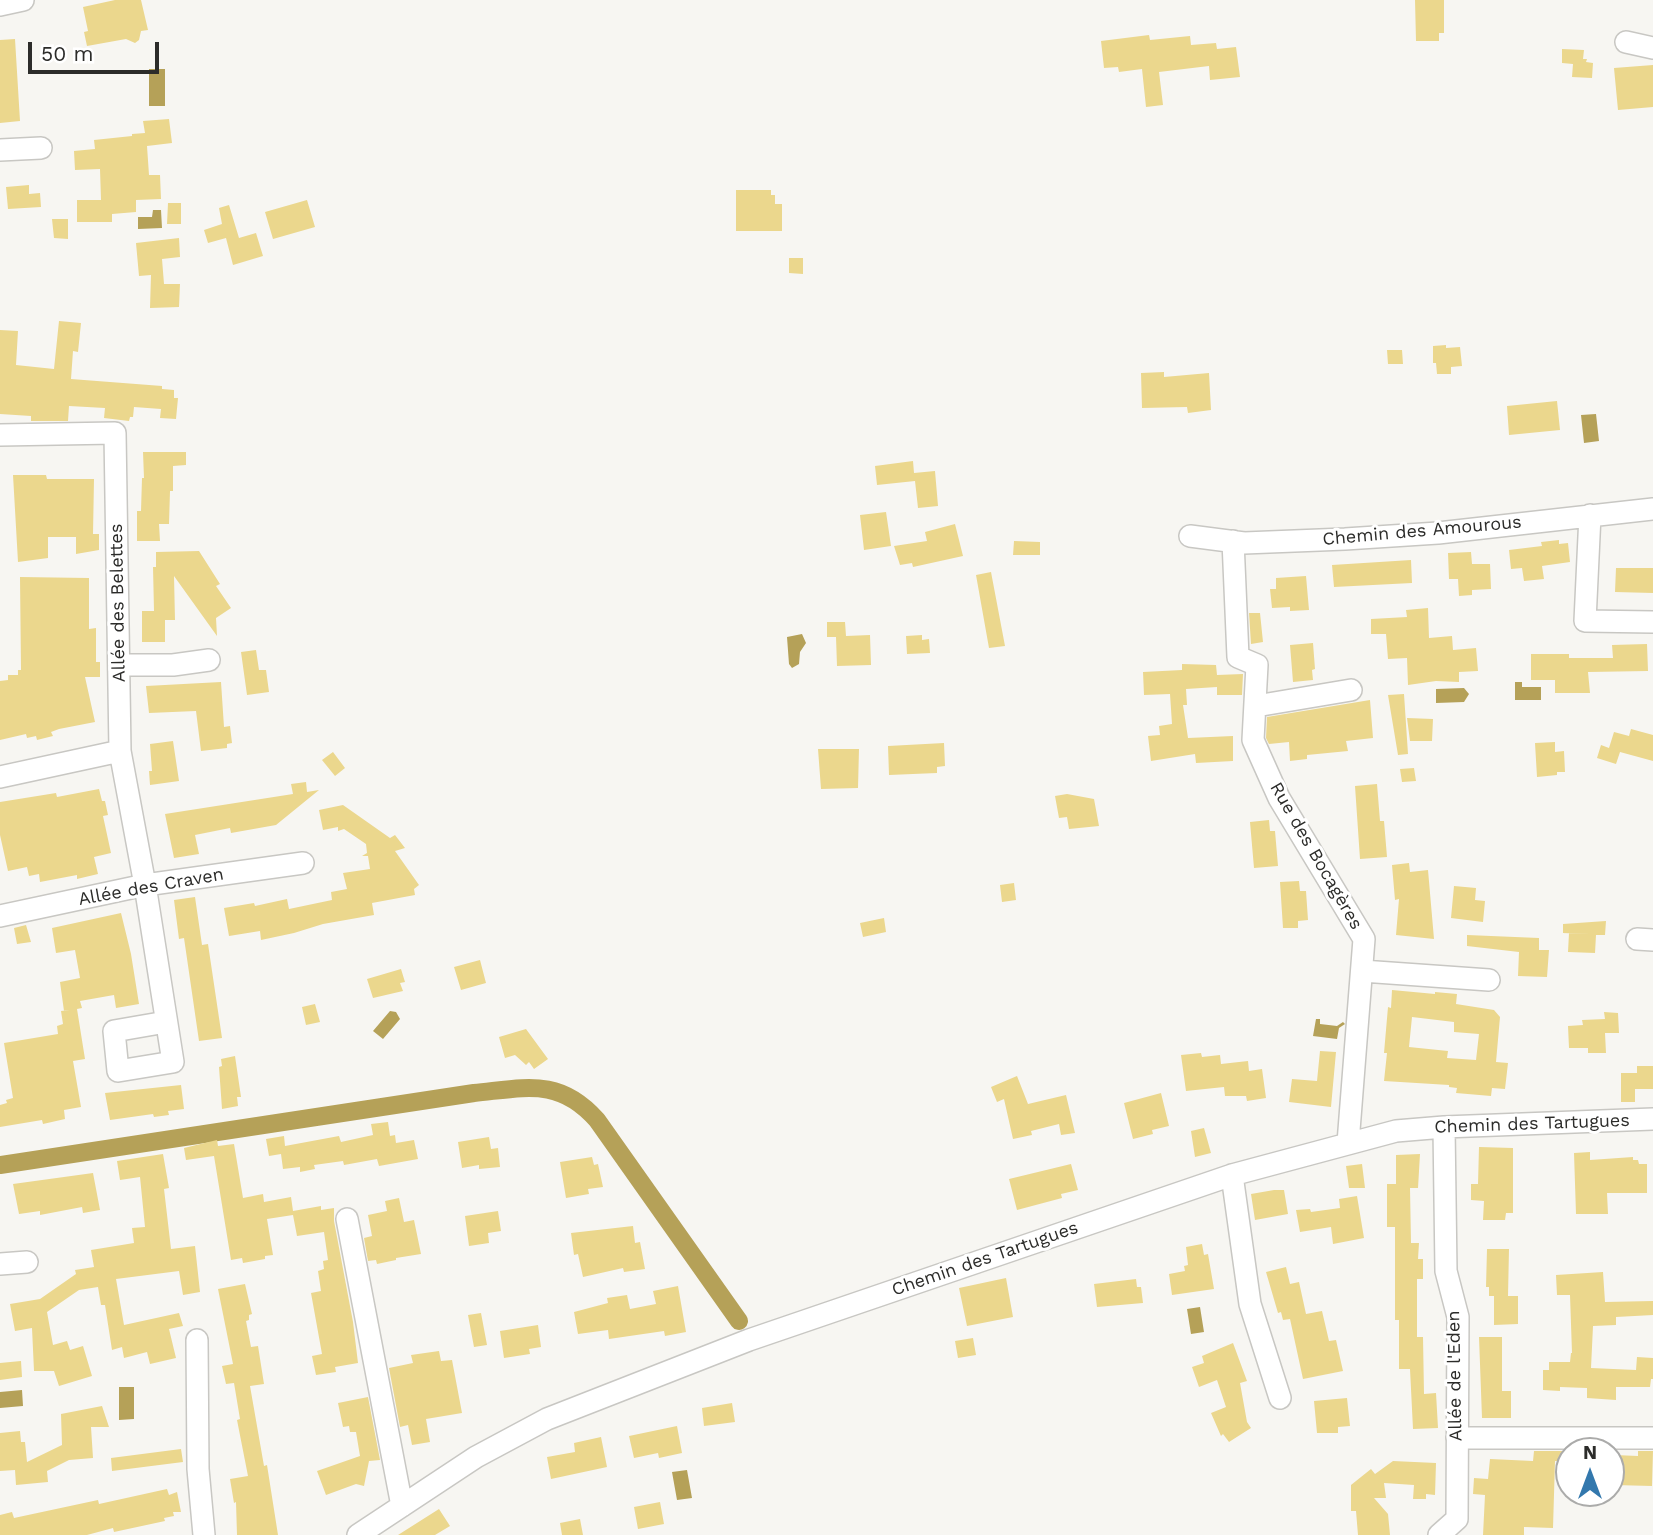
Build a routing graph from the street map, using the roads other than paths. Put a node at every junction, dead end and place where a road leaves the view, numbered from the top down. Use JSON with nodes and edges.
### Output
{"nodes":[{"id":1,"x":23,"y":0,"type":"edge"},
{"id":2,"x":0,"y":5,"type":"edge"},
{"id":3,"x":1626,"y":42,"type":"dead end"},
{"id":4,"x":1653,"y":48,"type":"edge"},
{"id":5,"x":41,"y":148,"type":"dead end"},
{"id":6,"x":0,"y":150,"type":"edge"},
{"id":7,"x":0,"y":435,"type":"edge"},
{"id":8,"x":1653,"y":509,"type":"edge"},
{"id":9,"x":1590,"y":515,"type":"junction"},
{"id":10,"x":1190,"y":536,"type":"dead end"},
{"id":11,"x":1233,"y":541,"type":"junction"},
{"id":12,"x":1653,"y":622,"type":"edge"},
{"id":13,"x":209,"y":660,"type":"dead end"},
{"id":14,"x":119,"y":665,"type":"junction"},
{"id":15,"x":1351,"y":691,"type":"dead end"},
{"id":16,"x":1256,"y":706,"type":"junction"},
{"id":17,"x":120,"y":751,"type":"junction"},
{"id":18,"x":0,"y":777,"type":"edge"},
{"id":19,"x":303,"y":863,"type":"dead end"},
{"id":20,"x":145,"y":885,"type":"junction"},
{"id":21,"x":0,"y":916,"type":"edge"},
{"id":22,"x":1362,"y":971,"type":"junction"},
{"id":23,"x":1489,"y":980,"type":"dead end"},
{"id":24,"x":166,"y":1021,"type":"dead end"},
{"id":25,"x":1653,"y":1119,"type":"edge"},
{"id":26,"x":1444,"y":1127,"type":"junction"},
{"id":27,"x":1348,"y":1143,"type":"junction"},
{"id":28,"x":1232,"y":1175,"type":"junction"},
{"id":29,"x":347,"y":1219,"type":"dead end"},
{"id":30,"x":27,"y":1262,"type":"dead end"},
{"id":31,"x":0,"y":1264,"type":"edge"},
{"id":32,"x":197,"y":1340,"type":"dead end"},
{"id":33,"x":1280,"y":1398,"type":"dead end"},
{"id":34,"x":1457,"y":1437,"type":"junction"},
{"id":35,"x":1653,"y":1438,"type":"edge"},
{"id":36,"x":402,"y":1506,"type":"junction"},
{"id":37,"x":204,"y":1535,"type":"edge"},
{"id":38,"x":358,"y":1535,"type":"edge"},
{"id":39,"x":1439,"y":1535,"type":"edge"}],
"edges":[{"from":1,"to":2,"type":"street"},
{"from":3,"to":4,"type":"street"},
{"from":5,"to":6,"type":"street"},
{"from":7,"to":14,"type":"street","name":"Allée des Belettes"},
{"from":8,"to":9,"type":"street","name":"Chemin des Amourous"},
{"from":9,"to":11,"type":"street","name":"Chemin des Amourous"},
{"from":9,"to":12,"type":"street"},
{"from":10,"to":11,"type":"street","name":"Chemin des Amourous"},
{"from":11,"to":16,"type":"street","name":"Rue des Bocagères"},
{"from":13,"to":14,"type":"street"},
{"from":14,"to":17,"type":"street","name":"Allée des Belettes"},
{"from":15,"to":16,"type":"street"},
{"from":16,"to":22,"type":"street","name":"Rue des Bocagères"},
{"from":17,"to":18,"type":"street"},
{"from":17,"to":20,"type":"street","name":"Allée des Belettes"},
{"from":19,"to":20,"type":"street","name":"Allée des Craven"},
{"from":20,"to":21,"type":"street","name":"Allée des Craven"},
{"from":20,"to":24,"type":"street","name":"Allée des Belettes"},
{"from":22,"to":23,"type":"street"},
{"from":22,"to":27,"type":"street","name":"Rue des Bocagères"},
{"from":25,"to":26,"type":"street","name":"Chemin des Tartugues"},
{"from":26,"to":27,"type":"street","name":"Chemin des Tartugues"},
{"from":26,"to":34,"type":"street","name":"Allée de l'Eden"},
{"from":27,"to":28,"type":"street","name":"Chemin des Tartugues"},
{"from":28,"to":33,"type":"street"},
{"from":28,"to":36,"type":"street","name":"Chemin des Tartugues"},
{"from":29,"to":36,"type":"street"},
{"from":30,"to":31,"type":"street"},
{"from":32,"to":37,"type":"street"},
{"from":34,"to":35,"type":"street"},
{"from":34,"to":39,"type":"street","name":"Allée de l'Eden"},
{"from":36,"to":38,"type":"street","name":"Chemin des Tartugues"}]}
